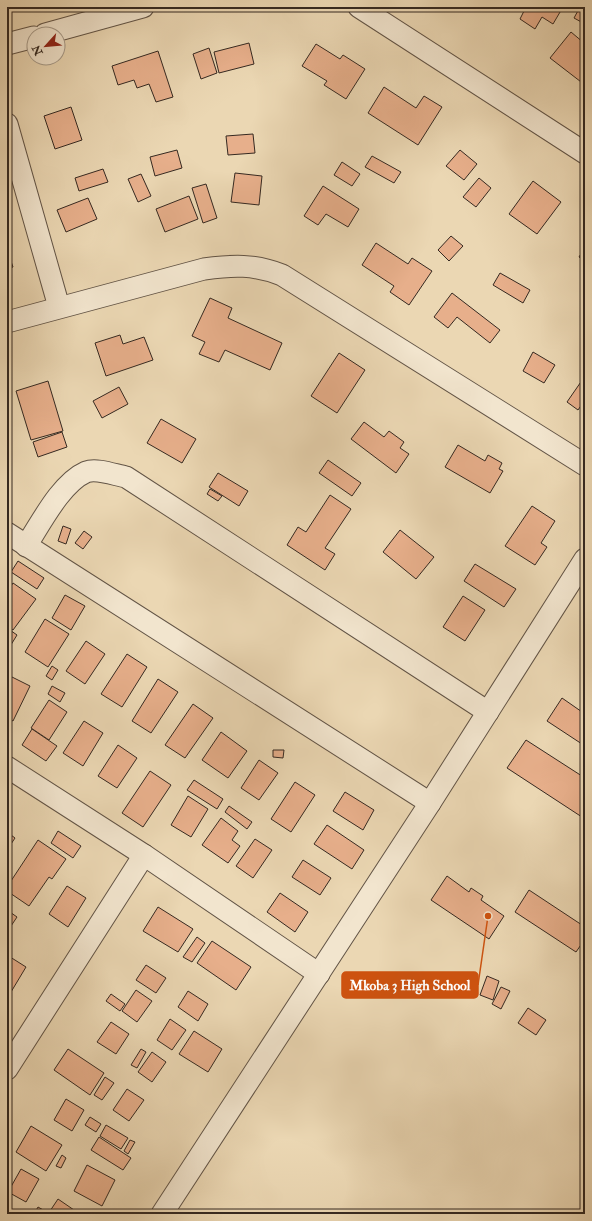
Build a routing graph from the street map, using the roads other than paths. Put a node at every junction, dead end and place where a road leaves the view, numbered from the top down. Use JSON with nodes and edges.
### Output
{"nodes":[{"id":1,"x":143,"y":7,"type":"edge"},
{"id":2,"x":359,"y":7,"type":"edge"},
{"id":3,"x":66,"y":28,"type":"edge"},
{"id":4,"x":26,"y":39,"type":"edge"},
{"id":5,"x":7,"y":44,"type":"edge"},
{"id":6,"x":7,"y":124,"type":"edge"},
{"id":7,"x":585,"y":153,"type":"edge"},
{"id":8,"x":59,"y":307,"type":"junction"},
{"id":9,"x":7,"y":322,"type":"edge"},
{"id":10,"x":585,"y":465,"type":"edge"},
{"id":11,"x":7,"y":533,"type":"edge"},
{"id":12,"x":26,"y":546,"type":"junction"},
{"id":13,"x":585,"y":559,"type":"edge"},
{"id":14,"x":488,"y":712,"type":"junction"},
{"id":15,"x":7,"y":767,"type":"edge"},
{"id":16,"x":430,"y":803,"type":"junction"},
{"id":17,"x":144,"y":855,"type":"junction"},
{"id":18,"x":319,"y":974,"type":"junction"},
{"id":19,"x":7,"y":1070,"type":"edge"},
{"id":20,"x":162,"y":1214,"type":"edge"}],
"edges":[{"from":1,"to":3,"type":"street"},
{"from":2,"to":7,"type":"street"},
{"from":4,"to":5,"type":"street"},
{"from":6,"to":8,"type":"street"},
{"from":8,"to":9,"type":"street"},
{"from":8,"to":10,"type":"street"},
{"from":11,"to":12,"type":"street"},
{"from":12,"to":14,"type":"street"},
{"from":12,"to":16,"type":"street"},
{"from":13,"to":14,"type":"street"},
{"from":14,"to":16,"type":"street"},
{"from":15,"to":17,"type":"street"},
{"from":16,"to":18,"type":"street"},
{"from":17,"to":18,"type":"street"},
{"from":17,"to":19,"type":"street"},
{"from":18,"to":20,"type":"street"}]}
